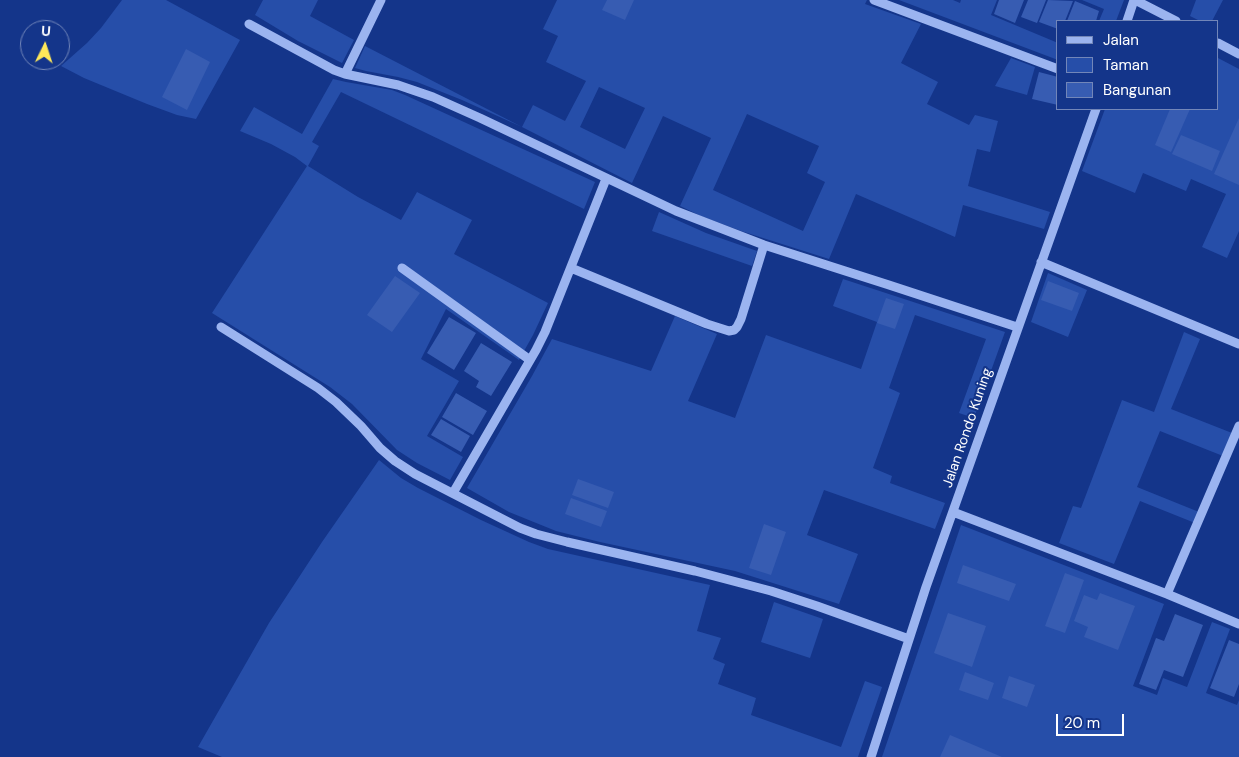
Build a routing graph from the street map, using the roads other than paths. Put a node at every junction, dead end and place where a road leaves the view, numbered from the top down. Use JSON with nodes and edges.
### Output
{"nodes":[{"id":1,"x":381,"y":0,"type":"edge"},
{"id":2,"x":874,"y":0,"type":"edge"},
{"id":3,"x":1135,"y":0,"type":"edge"},
{"id":4,"x":1127,"y":20,"type":"edge"},
{"id":5,"x":1174,"y":20,"type":"edge"},
{"id":6,"x":249,"y":24,"type":"dead end"},
{"id":7,"x":1219,"y":44,"type":"edge"},
{"id":8,"x":1239,"y":54,"type":"edge"},
{"id":9,"x":1056,"y":68,"type":"edge"},
{"id":10,"x":345,"y":74,"type":"junction"},
{"id":11,"x":1096,"y":110,"type":"edge"},
{"id":12,"x":606,"y":179,"type":"junction"},
{"id":13,"x":764,"y":245,"type":"junction"},
{"id":14,"x":1041,"y":262,"type":"junction"},
{"id":15,"x":402,"y":268,"type":"dead end"},
{"id":16,"x":571,"y":268,"type":"junction"},
{"id":17,"x":222,"y":327,"type":"dead end"},
{"id":18,"x":1017,"y":327,"type":"junction"},
{"id":19,"x":1239,"y":344,"type":"edge"},
{"id":20,"x":530,"y":360,"type":"junction"},
{"id":21,"x":1239,"y":426,"type":"edge"},
{"id":22,"x":452,"y":493,"type":"junction"},
{"id":23,"x":953,"y":512,"type":"junction"},
{"id":24,"x":1167,"y":594,"type":"junction"},
{"id":25,"x":1239,"y":624,"type":"edge"},
{"id":26,"x":909,"y":639,"type":"junction"},
{"id":27,"x":870,"y":757,"type":"edge"}],
"edges":[{"from":1,"to":10,"type":"street"},
{"from":2,"to":9,"type":"street"},
{"from":3,"to":4,"type":"street"},
{"from":3,"to":5,"type":"street"},
{"from":6,"to":10,"type":"street"},
{"from":7,"to":8,"type":"street"},
{"from":10,"to":12,"type":"street"},
{"from":11,"to":14,"type":"street","name":"Jalan Rondo Kuning"},
{"from":12,"to":13,"type":"street"},
{"from":12,"to":16,"type":"street"},
{"from":13,"to":16,"type":"street"},
{"from":13,"to":18,"type":"street"},
{"from":14,"to":18,"type":"street","name":"Jalan Rondo Kuning"},
{"from":14,"to":19,"type":"street"},
{"from":15,"to":20,"type":"street"},
{"from":16,"to":20,"type":"street"},
{"from":17,"to":22,"type":"street"},
{"from":18,"to":23,"type":"street","name":"Jalan Rondo Kuning"},
{"from":20,"to":22,"type":"street"},
{"from":21,"to":24,"type":"street"},
{"from":22,"to":26,"type":"street"},
{"from":23,"to":24,"type":"street"},
{"from":23,"to":26,"type":"street","name":"Jalan Rondo Kuning"},
{"from":24,"to":25,"type":"street"},
{"from":26,"to":27,"type":"street","name":"Jalan Rondo Kuning"}]}
